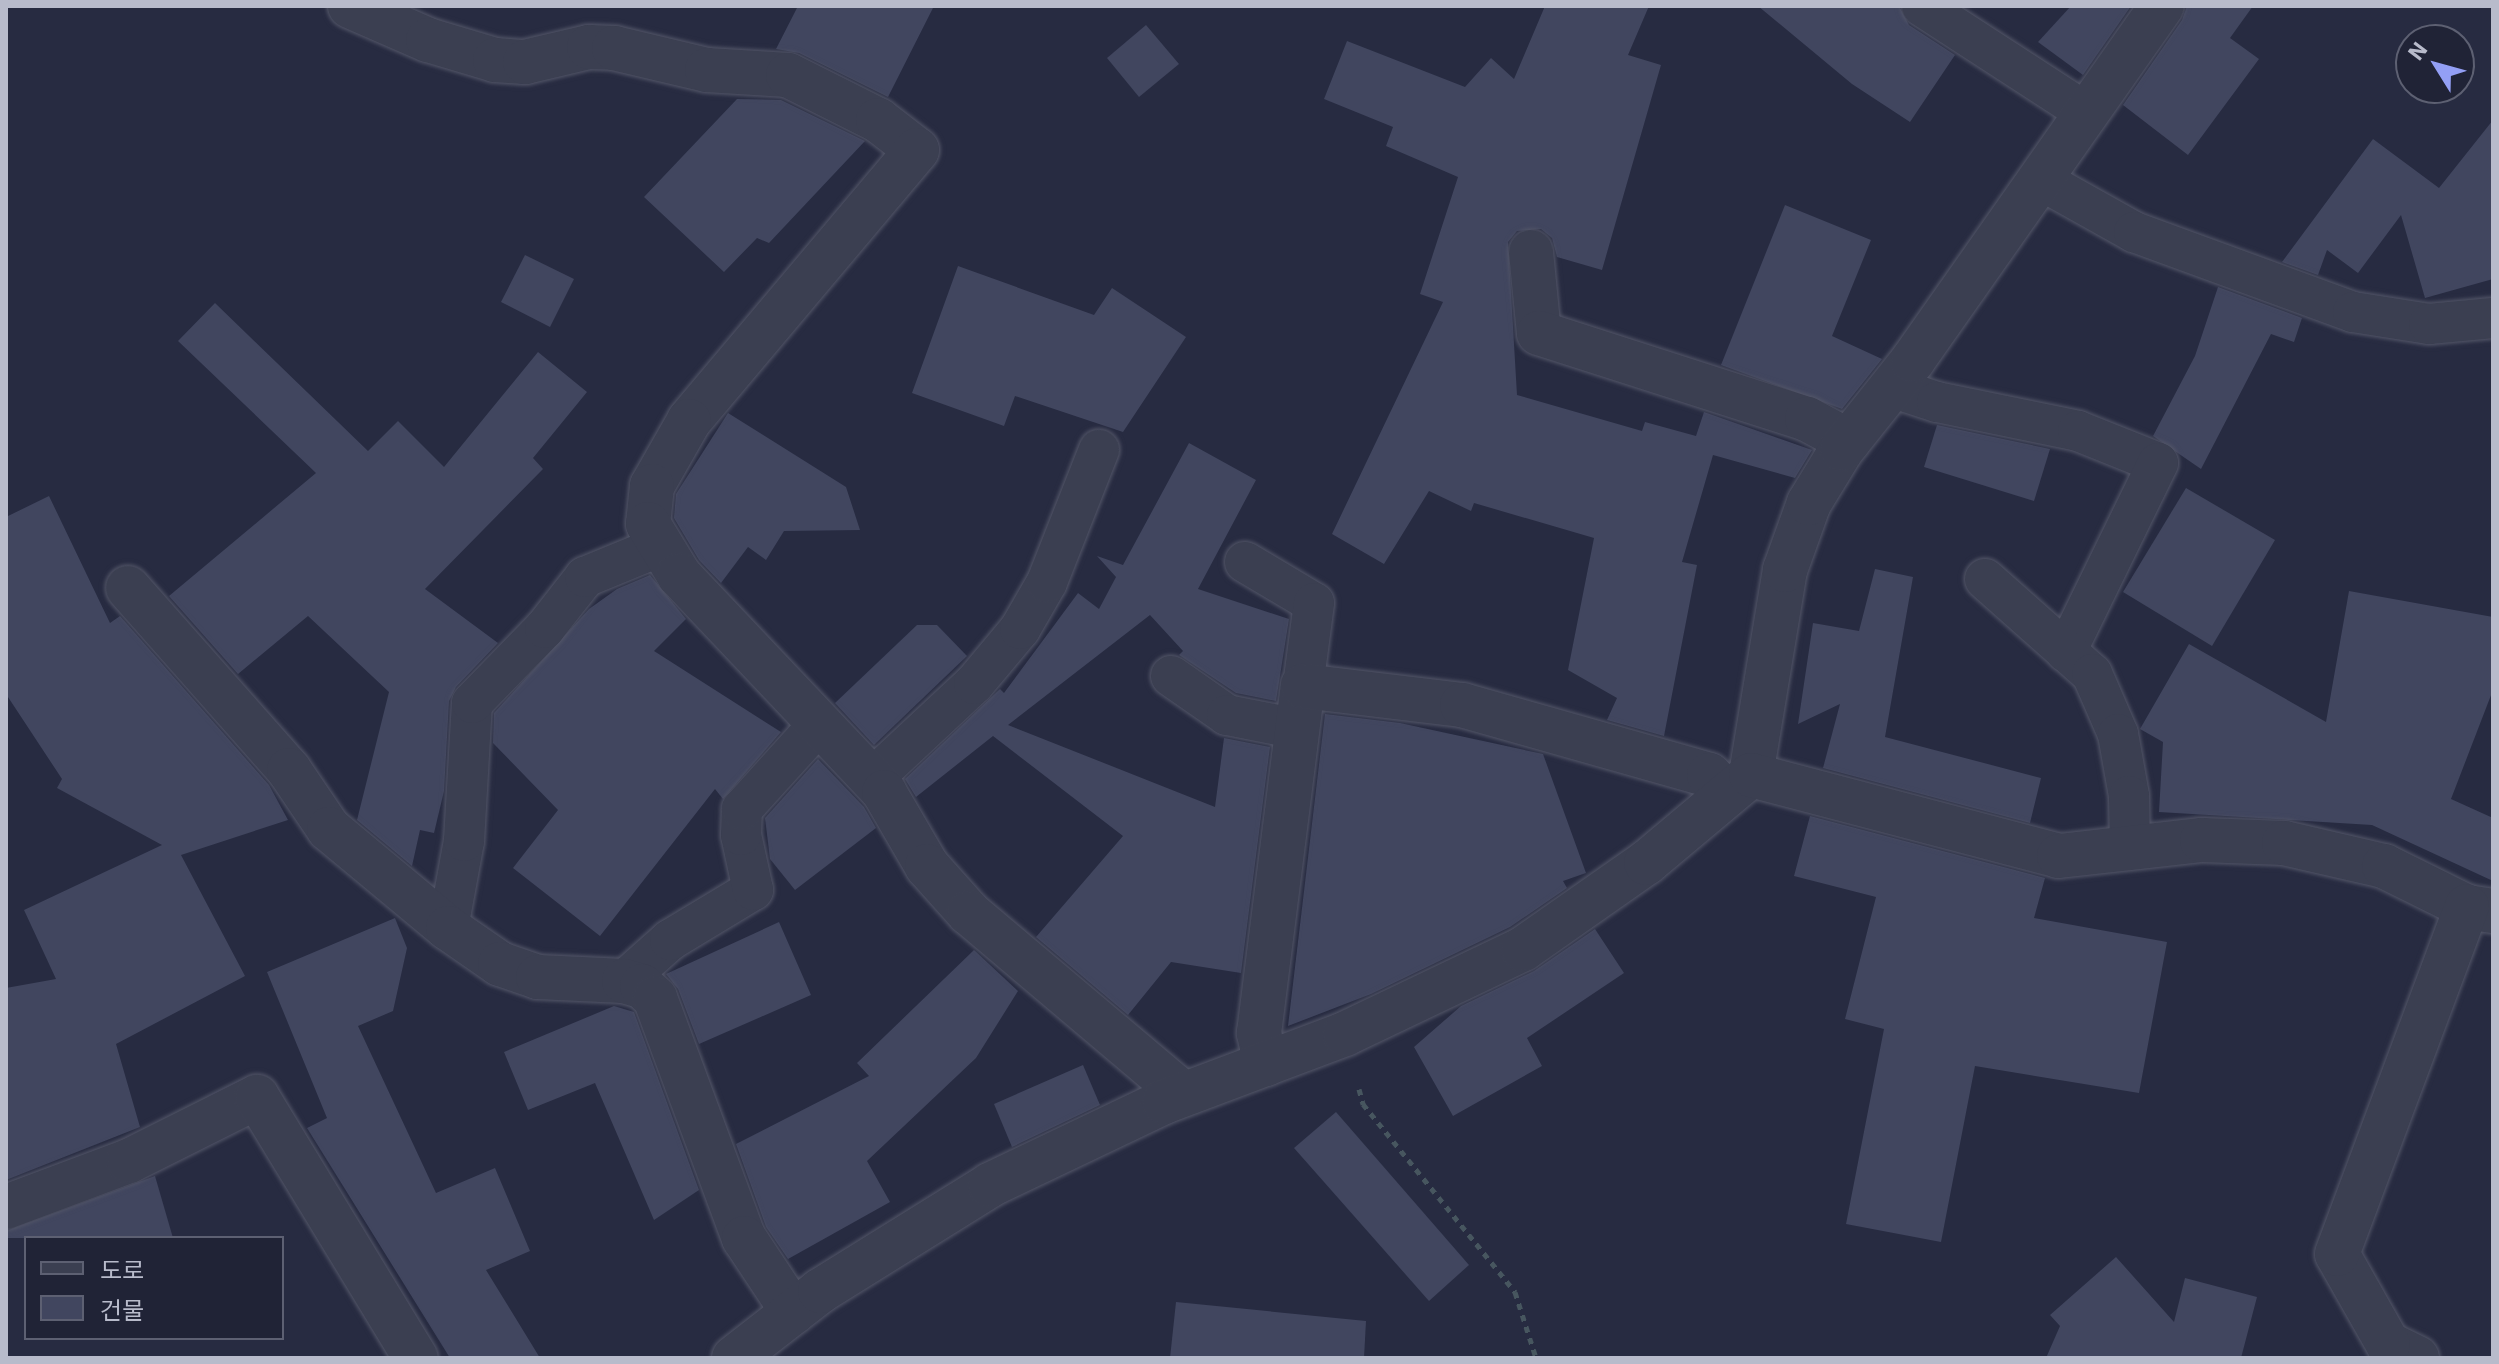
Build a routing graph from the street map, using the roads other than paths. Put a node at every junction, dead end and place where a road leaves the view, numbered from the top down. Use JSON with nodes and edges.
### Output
{"nodes":[{"id":1,"x":350,"y":6,"type":"edge"},
{"id":2,"x":1922,"y":6,"type":"edge"},
{"id":3,"x":2162,"y":6,"type":"edge"},
{"id":4,"x":2087,"y":113,"type":"junction"},
{"id":5,"x":2041,"y":180,"type":"junction"},
{"id":6,"x":1531,"y":252,"type":"dead end"},
{"id":7,"x":2493,"y":318,"type":"edge"},
{"id":8,"x":1891,"y":387,"type":"junction"},
{"id":9,"x":1848,"y":441,"type":"junction"},
{"id":10,"x":1099,"y":450,"type":"dead end"},
{"id":11,"x":658,"y":547,"type":"junction"},
{"id":12,"x":1245,"y":562,"type":"dead end"},
{"id":13,"x":1985,"y":579,"type":"dead end"},
{"id":14,"x":128,"y":588,"type":"dead end"},
{"id":15,"x":2066,"y":652,"type":"junction"},
{"id":16,"x":1171,"y":676,"type":"dead end"},
{"id":17,"x":1303,"y":686,"type":"junction"},
{"id":18,"x":819,"y":724,"type":"junction"},
{"id":19,"x":1298,"y":729,"type":"junction"},
{"id":20,"x":872,"y":779,"type":"junction"},
{"id":21,"x":1739,"y":783,"type":"junction"},
{"id":22,"x":2130,"y":847,"type":"junction"},
{"id":23,"x":2480,"y":909,"type":"edge"},
{"id":24,"x":448,"y":928,"type":"junction"},
{"id":25,"x":624,"y":981,"type":"junction"},
{"id":26,"x":1266,"y":1064,"type":"junction"},
{"id":27,"x":1183,"y":1094,"type":"junction"},
{"id":28,"x":6,"y":1207,"type":"edge"},
{"id":29,"x":793,"y":1312,"type":"junction"},
{"id":30,"x":416,"y":1358,"type":"edge"},
{"id":31,"x":734,"y":1358,"type":"edge"},
{"id":32,"x":2417,"y":1358,"type":"edge"}],
"edges":[{"from":1,"to":11,"type":"street"},
{"from":2,"to":4,"type":"lane"},
{"from":3,"to":4,"type":"street"},
{"from":4,"to":5,"type":"street"},
{"from":5,"to":7,"type":"lane"},
{"from":5,"to":8,"type":"street"},
{"from":6,"to":9,"type":"street"},
{"from":8,"to":9,"type":"street"},
{"from":8,"to":15,"type":"lane"},
{"from":9,"to":21,"type":"street"},
{"from":10,"to":20,"type":"lane"},
{"from":11,"to":18,"type":"street"},
{"from":11,"to":24,"type":"lane"},
{"from":12,"to":17,"type":"lane"},
{"from":13,"to":15,"type":"lane"},
{"from":14,"to":24,"type":"street"},
{"from":15,"to":22,"type":"lane"},
{"from":16,"to":19,"type":"lane"},
{"from":17,"to":19,"type":"street"},
{"from":17,"to":21,"type":"street"},
{"from":18,"to":20,"type":"street"},
{"from":18,"to":25,"type":"lane"},
{"from":19,"to":26,"type":"street"},
{"from":20,"to":27,"type":"street"},
{"from":21,"to":22,"type":"street"},
{"from":21,"to":26,"type":"street"},
{"from":22,"to":23,"type":"street"},
{"from":23,"to":32,"type":"street"},
{"from":24,"to":25,"type":"street"},
{"from":25,"to":29,"type":"street"},
{"from":26,"to":27,"type":"street"},
{"from":27,"to":29,"type":"street"},
{"from":28,"to":30,"type":"street"},
{"from":29,"to":31,"type":"street"}]}
